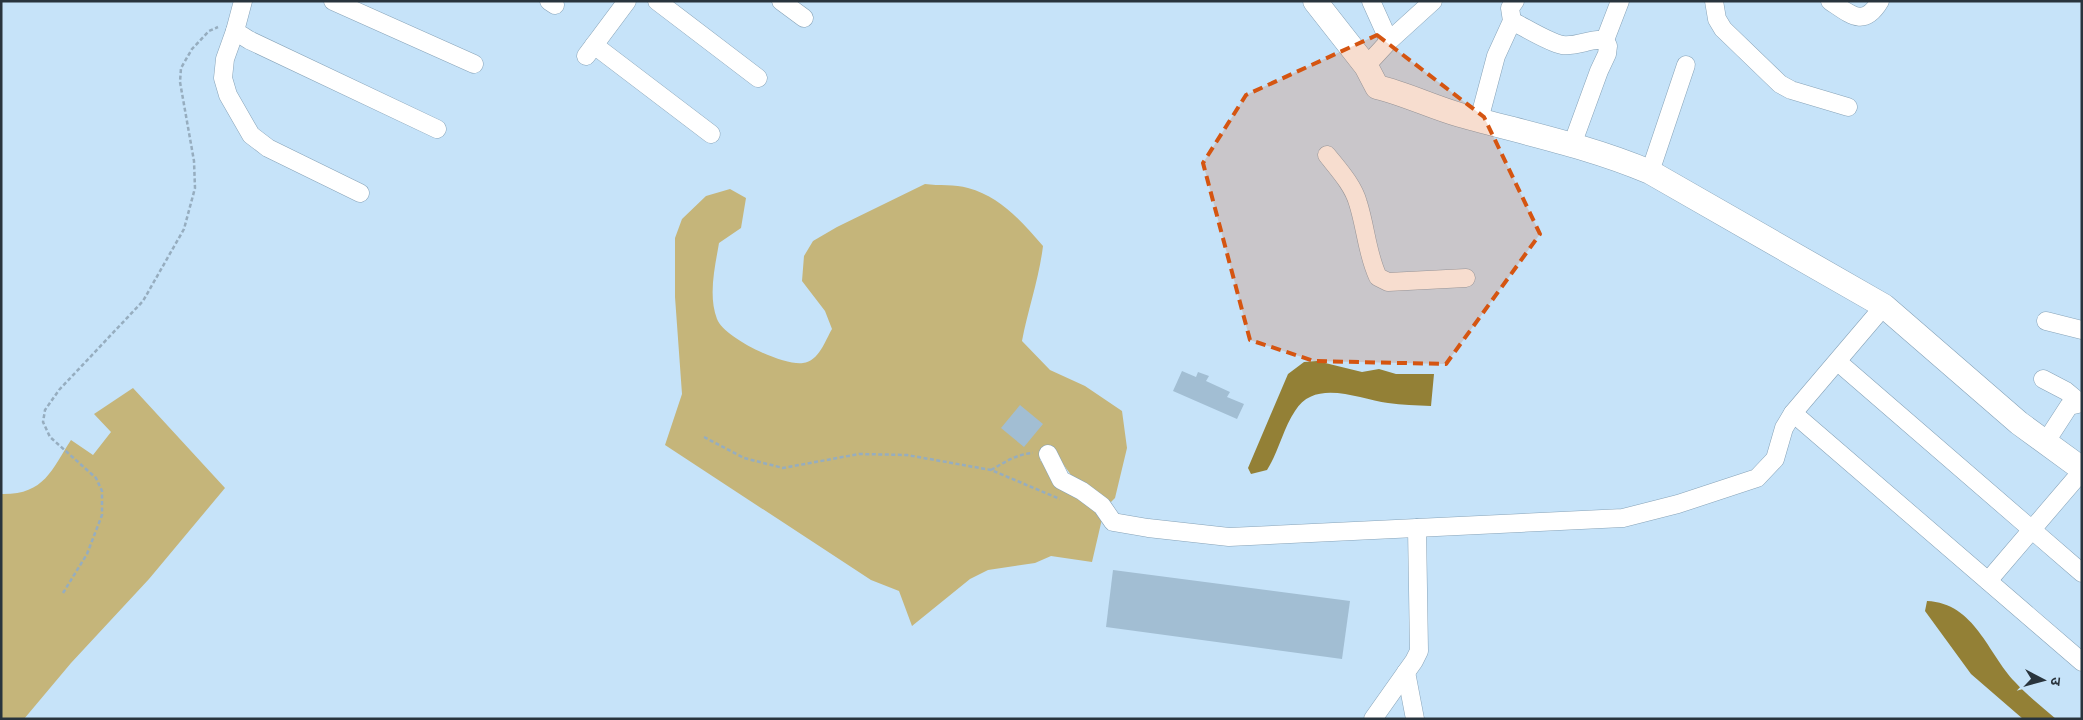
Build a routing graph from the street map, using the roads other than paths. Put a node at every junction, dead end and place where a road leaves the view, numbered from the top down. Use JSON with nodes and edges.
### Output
{"nodes":[{"id":1,"x":243,"y":1,"type":"edge"},
{"id":2,"x":333,"y":1,"type":"edge"},
{"id":3,"x":628,"y":1,"type":"edge"},
{"id":4,"x":657,"y":1,"type":"edge"},
{"id":5,"x":781,"y":1,"type":"edge"},
{"id":6,"x":1314,"y":1,"type":"edge"},
{"id":7,"x":1371,"y":1,"type":"edge"},
{"id":8,"x":1433,"y":1,"type":"edge"},
{"id":9,"x":1515,"y":1,"type":"edge"},
{"id":10,"x":1620,"y":1,"type":"edge"},
{"id":11,"x":1714,"y":1,"type":"edge"},
{"id":12,"x":1830,"y":1,"type":"edge"},
{"id":13,"x":1880,"y":1,"type":"edge"},
{"id":14,"x":804,"y":18,"type":"dead end"},
{"id":15,"x":1512,"y":21,"type":"junction"},
{"id":16,"x":237,"y":25,"type":"junction"},
{"id":17,"x":1605,"y":40,"type":"junction"},
{"id":18,"x":1389,"y":41,"type":"junction"},
{"id":19,"x":474,"y":64,"type":"dead end"},
{"id":20,"x":1686,"y":65,"type":"dead end"},
{"id":21,"x":1366,"y":66,"type":"junction"},
{"id":22,"x":758,"y":78,"type":"dead end"},
{"id":23,"x":1848,"y":107,"type":"dead end"},
{"id":24,"x":1478,"y":120,"type":"junction"},
{"id":25,"x":437,"y":128,"type":"dead end"},
{"id":26,"x":711,"y":134,"type":"dead end"},
{"id":27,"x":1572,"y":145,"type":"junction"},
{"id":28,"x":1327,"y":155,"type":"dead end"},
{"id":29,"x":1650,"y":172,"type":"junction"},
{"id":30,"x":360,"y":193,"type":"dead end"},
{"id":31,"x":1466,"y":278,"type":"dead end"},
{"id":32,"x":1884,"y":306,"type":"junction"},
{"id":33,"x":2046,"y":321,"type":"dead end"},
{"id":34,"x":2082,"y":330,"type":"edge"},
{"id":35,"x":1838,"y":362,"type":"junction"},
{"id":36,"x":2043,"y":379,"type":"dead end"},
{"id":37,"x":2080,"y":403,"type":"edge"},
{"id":38,"x":1793,"y":413,"type":"junction"},
{"id":39,"x":2044,"y":443,"type":"junction"},
{"id":40,"x":1048,"y":454,"type":"road end"},
{"id":41,"x":2082,"y":470,"type":"edge"},
{"id":42,"x":1417,"y":528,"type":"junction"},
{"id":43,"x":2032,"y":530,"type":"junction"},
{"id":44,"x":2082,"y":573,"type":"edge"},
{"id":45,"x":1988,"y":581,"type":"junction"},
{"id":46,"x":2082,"y":662,"type":"edge"},
{"id":47,"x":1406,"y":672,"type":"junction"},
{"id":48,"x":1373,"y":719,"type":"edge"},
{"id":49,"x":1415,"y":719,"type":"edge"}],
"edges":[{"from":1,"to":16,"type":"street"},
{"from":2,"to":19,"type":"street"},
{"from":3,"to":26,"type":"street"},
{"from":4,"to":22,"type":"street"},
{"from":5,"to":14,"type":"street"},
{"from":6,"to":21,"type":"street"},
{"from":7,"to":18,"type":"street"},
{"from":8,"to":18,"type":"street"},
{"from":9,"to":15,"type":"street"},
{"from":10,"to":17,"type":"street"},
{"from":11,"to":23,"type":"street"},
{"from":12,"to":13,"type":"street"},
{"from":15,"to":17,"type":"street"},
{"from":15,"to":24,"type":"street"},
{"from":16,"to":25,"type":"street"},
{"from":16,"to":30,"type":"street"},
{"from":17,"to":27,"type":"street"},
{"from":18,"to":21,"type":"street"},
{"from":20,"to":29,"type":"street"},
{"from":21,"to":24,"type":"street"},
{"from":24,"to":27,"type":"street"},
{"from":27,"to":29,"type":"street"},
{"from":28,"to":31,"type":"street"},
{"from":29,"to":32,"type":"street"},
{"from":32,"to":35,"type":"street"},
{"from":32,"to":39,"type":"street"},
{"from":33,"to":34,"type":"street"},
{"from":35,"to":38,"type":"street"},
{"from":35,"to":43,"type":"street"},
{"from":36,"to":37,"type":"street"},
{"from":37,"to":39,"type":"street"},
{"from":38,"to":42,"type":"street"},
{"from":38,"to":45,"type":"street"},
{"from":39,"to":41,"type":"street"},
{"from":40,"to":42,"type":"street"},
{"from":41,"to":43,"type":"street"},
{"from":42,"to":47,"type":"street"},
{"from":43,"to":44,"type":"street"},
{"from":43,"to":45,"type":"street"},
{"from":45,"to":46,"type":"street"},
{"from":47,"to":48,"type":"street"},
{"from":47,"to":49,"type":"street"}]}
